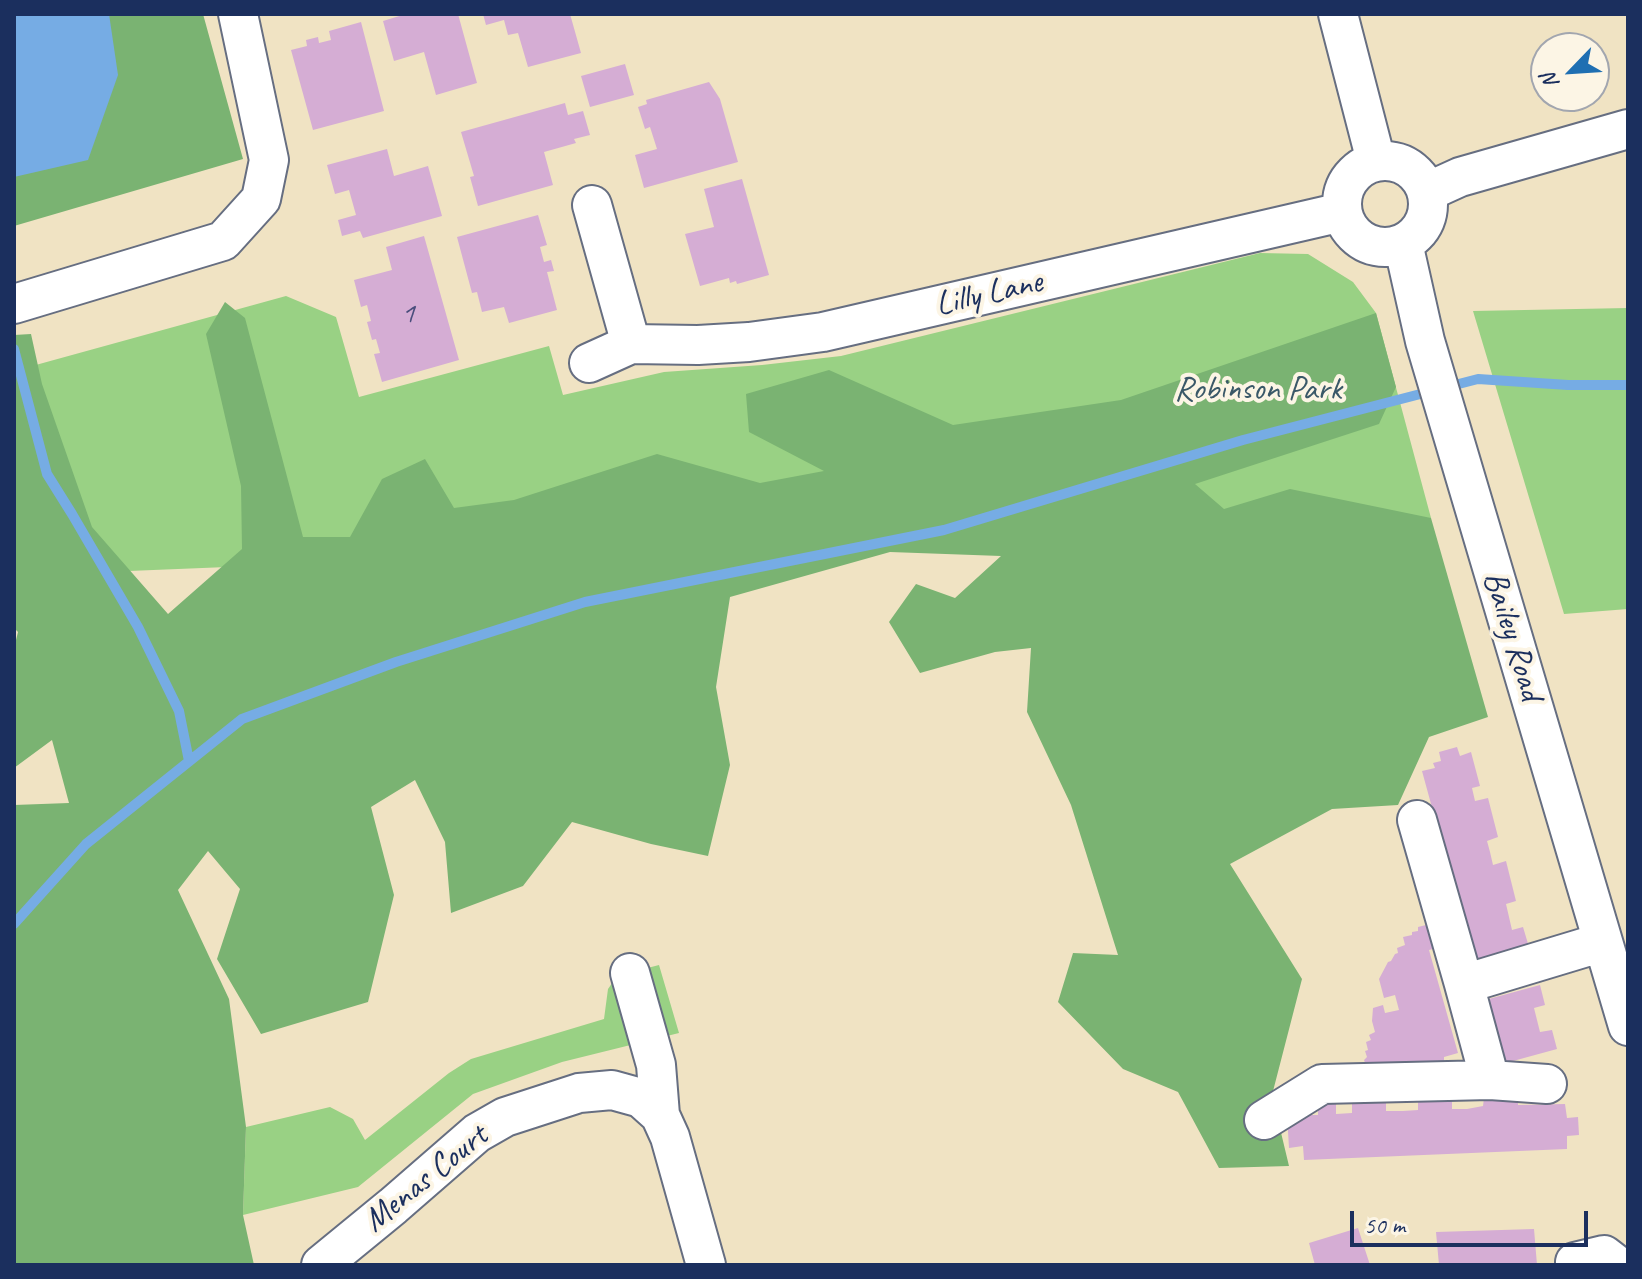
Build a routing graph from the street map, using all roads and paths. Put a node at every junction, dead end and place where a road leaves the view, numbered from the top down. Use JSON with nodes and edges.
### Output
{"nodes":[{"id":1,"x":238,"y":14,"type":"edge"},
{"id":2,"x":1338,"y":14,"type":"edge"},
{"id":3,"x":1628,"y":129,"type":"edge"},
{"id":4,"x":1376,"y":161,"type":"junction"},
{"id":5,"x":1427,"y":192,"type":"junction"},
{"id":6,"x":592,"y":205,"type":"dead end"},
{"id":7,"x":1342,"y":212,"type":"junction"},
{"id":8,"x":1403,"y":243,"type":"junction"},
{"id":9,"x":14,"y":304,"type":"edge"},
{"id":10,"x":631,"y":344,"type":"junction"},
{"id":11,"x":589,"y":363,"type":"dead end"},
{"id":12,"x":1417,"y":820,"type":"dead end"},
{"id":13,"x":1603,"y":942,"type":"junction"},
{"id":14,"x":630,"y":973,"type":"dead end"},
{"id":15,"x":1464,"y":984,"type":"junction"},
{"id":16,"x":1628,"y":1026,"type":"edge"},
{"id":17,"x":1490,"y":1080,"type":"junction"},
{"id":18,"x":1547,"y":1084,"type":"dead end"},
{"id":19,"x":660,"y":1115,"type":"junction"},
{"id":20,"x":1264,"y":1120,"type":"dead end"},
{"id":21,"x":1575,"y":1262,"type":"dead end"},
{"id":22,"x":321,"y":1265,"type":"edge"},
{"id":23,"x":706,"y":1265,"type":"edge"},
{"id":24,"x":1617,"y":1265,"type":"edge"}],
"edges":[{"from":1,"to":9,"type":"street"},
{"from":2,"to":4,"type":"street"},
{"from":3,"to":5,"type":"street"},
{"from":4,"to":5,"type":"street"},
{"from":4,"to":7,"type":"street"},
{"from":5,"to":8,"type":"street"},
{"from":6,"to":10,"type":"street"},
{"from":7,"to":8,"type":"street"},
{"from":7,"to":10,"type":"street","name":"Lilly Lane"},
{"from":8,"to":13,"type":"street","name":"Bailey Road"},
{"from":10,"to":11,"type":"street","name":"Lilly Lane"},
{"from":12,"to":15,"type":"street"},
{"from":13,"to":15,"type":"street"},
{"from":13,"to":16,"type":"street","name":"Bailey Road"},
{"from":14,"to":19,"type":"street"},
{"from":15,"to":17,"type":"street"},
{"from":17,"to":18,"type":"street"},
{"from":17,"to":20,"type":"street"},
{"from":19,"to":22,"type":"street","name":"Menas Court"},
{"from":19,"to":23,"type":"street"},
{"from":21,"to":24,"type":"street"}]}
